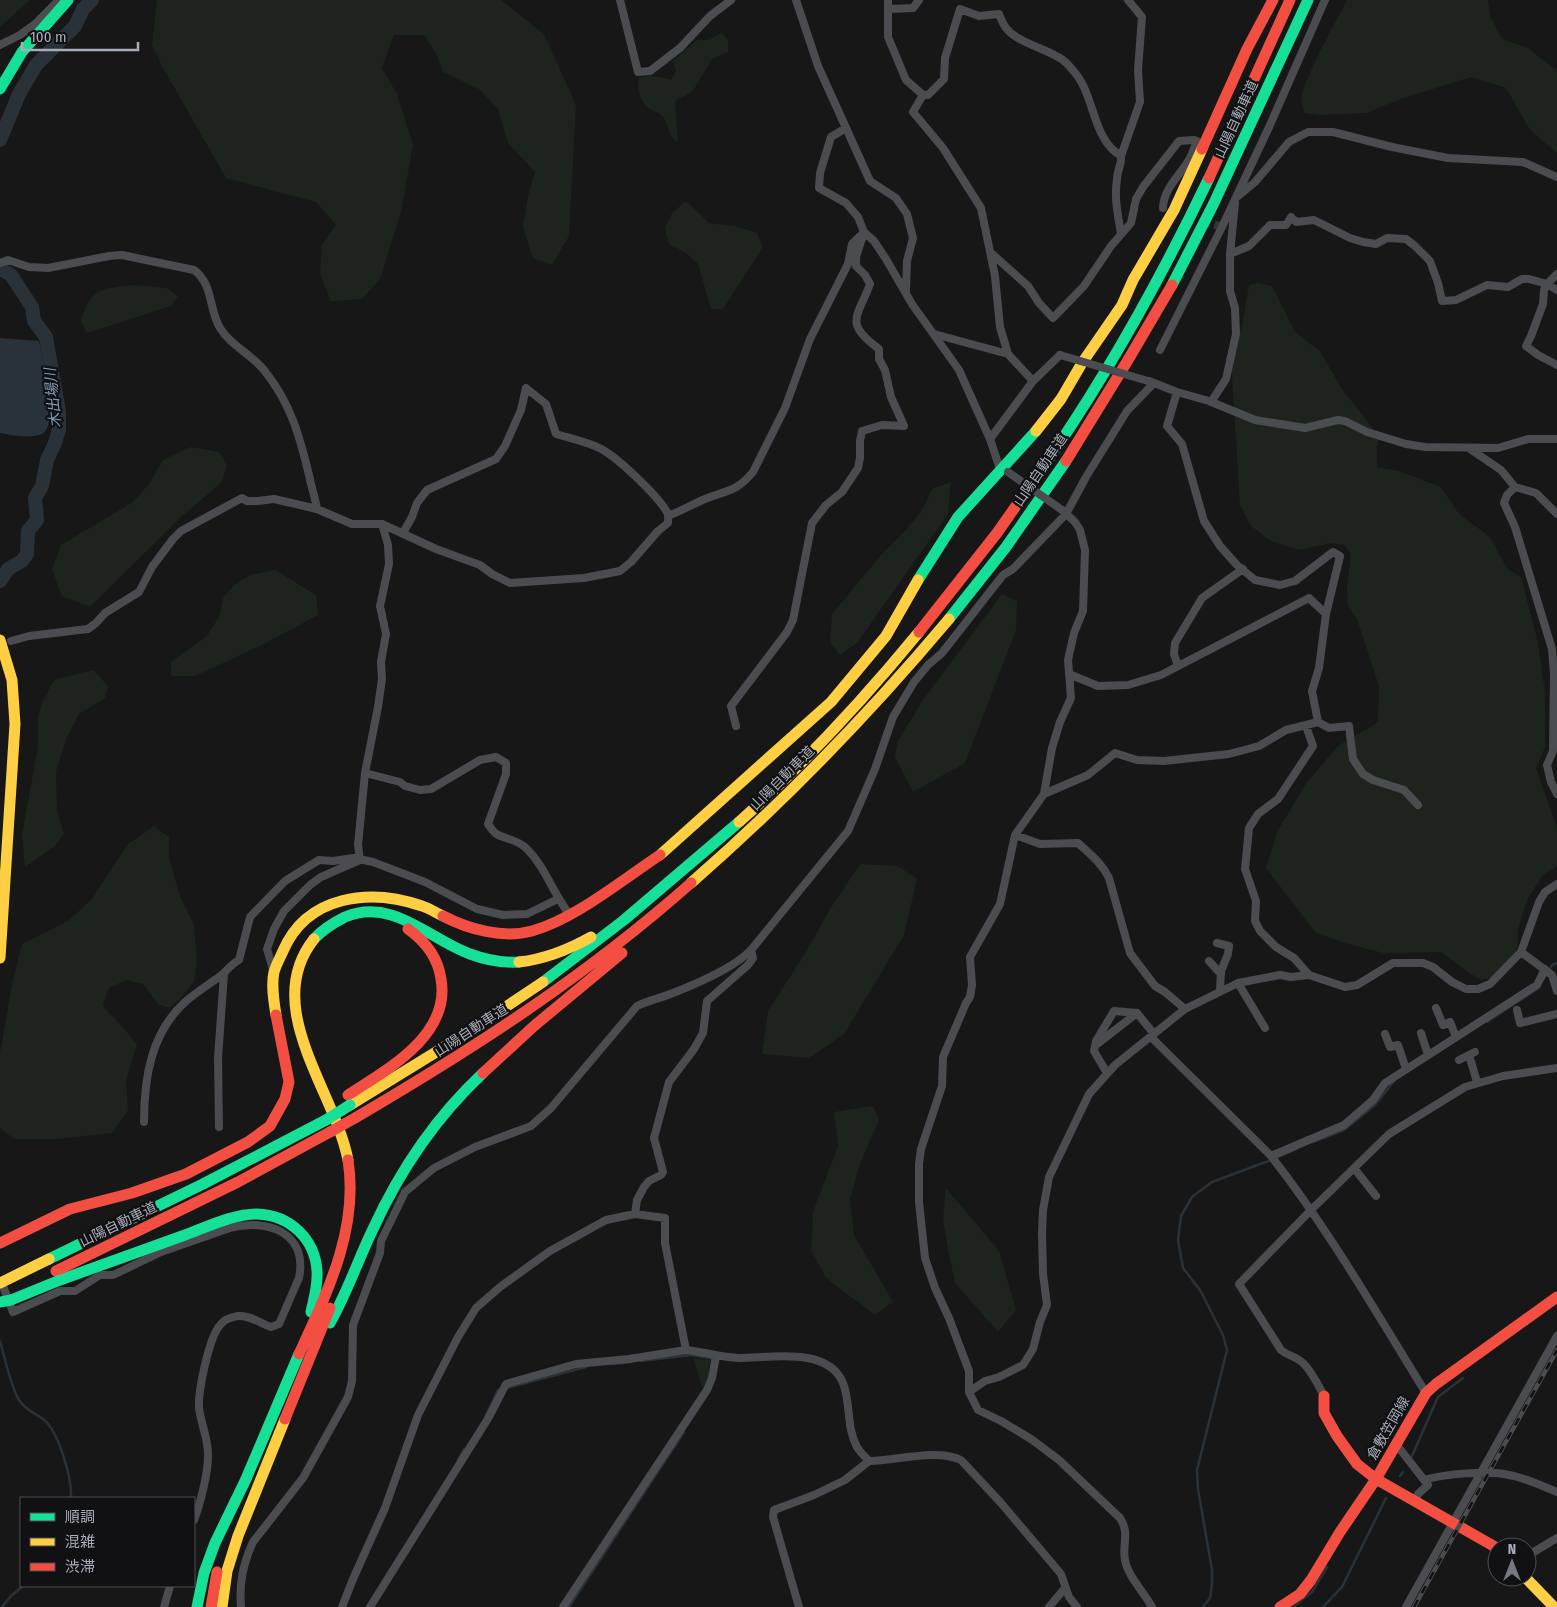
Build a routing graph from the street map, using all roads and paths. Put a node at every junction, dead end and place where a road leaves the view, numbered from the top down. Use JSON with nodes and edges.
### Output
{"nodes":[{"id":1,"x":59,"y":0,"type":"edge"},
{"id":2,"x":68,"y":0,"type":"edge"},
{"id":3,"x":620,"y":0,"type":"edge"},
{"id":4,"x":731,"y":0,"type":"edge"},
{"id":5,"x":796,"y":0,"type":"edge"},
{"id":6,"x":888,"y":0,"type":"edge"},
{"id":7,"x":919,"y":0,"type":"edge"},
{"id":8,"x":1128,"y":0,"type":"edge"},
{"id":9,"x":1273,"y":0,"type":"edge"},
{"id":10,"x":1290,"y":0,"type":"edge"},
{"id":11,"x":1308,"y":0,"type":"edge"},
{"id":12,"x":1325,"y":0,"type":"edge"},
{"id":13,"x":889,"y":9,"type":"junction"},
{"id":14,"x":0,"y":45,"type":"edge"},
{"id":15,"x":0,"y":89,"type":"edge"},
{"id":16,"x":923,"y":95,"type":"junction"},
{"id":17,"x":846,"y":128,"type":"junction"},
{"id":18,"x":1121,"y":156,"type":"junction"},
{"id":19,"x":1557,"y":177,"type":"edge"},
{"id":20,"x":1236,"y":198,"type":"junction"},
{"id":21,"x":1163,"y":208,"type":"dead end"},
{"id":22,"x":864,"y":232,"type":"junction"},
{"id":23,"x":1121,"y":234,"type":"junction"},
{"id":24,"x":990,"y":252,"type":"junction"},
{"id":25,"x":1230,"y":254,"type":"junction"},
{"id":26,"x":0,"y":263,"type":"edge"},
{"id":27,"x":1557,"y":274,"type":"edge"},
{"id":28,"x":1547,"y":284,"type":"junction"},
{"id":29,"x":1557,"y":290,"type":"edge"},
{"id":30,"x":906,"y":293,"type":"junction"},
{"id":31,"x":934,"y":334,"type":"junction"},
{"id":32,"x":1160,"y":350,"type":"dead end"},
{"id":33,"x":1008,"y":354,"type":"junction"},
{"id":34,"x":1557,"y":364,"type":"edge"},
{"id":35,"x":1033,"y":381,"type":"junction"},
{"id":36,"x":1150,"y":382,"type":"junction"},
{"id":37,"x":1177,"y":392,"type":"junction"},
{"id":38,"x":1211,"y":402,"type":"junction"},
{"id":39,"x":990,"y":439,"type":"junction"},
{"id":40,"x":1557,"y":439,"type":"edge"},
{"id":41,"x":1470,"y":448,"type":"junction"},
{"id":42,"x":1004,"y":470,"type":"junction"},
{"id":43,"x":1515,"y":487,"type":"junction"},
{"id":44,"x":317,"y":508,"type":"junction"},
{"id":45,"x":1064,"y":512,"type":"junction"},
{"id":46,"x":1557,"y":514,"type":"edge"},
{"id":47,"x":668,"y":516,"type":"junction"},
{"id":48,"x":382,"y":524,"type":"junction"},
{"id":49,"x":403,"y":533,"type":"junction"},
{"id":50,"x":1243,"y":569,"type":"junction"},
{"id":51,"x":1326,"y":614,"type":"junction"},
{"id":52,"x":5,"y":641,"type":"edge"},
{"id":53,"x":1178,"y":666,"type":"junction"},
{"id":54,"x":1069,"y":674,"type":"junction"},
{"id":55,"x":1318,"y":722,"type":"junction"},
{"id":56,"x":736,"y":726,"type":"dead end"},
{"id":57,"x":1306,"y":726,"type":"junction"},
{"id":58,"x":1556,"y":728,"type":"edge"},
{"id":59,"x":364,"y":773,"type":"junction"},
{"id":60,"x":1044,"y":794,"type":"junction"},
{"id":61,"x":1557,"y":794,"type":"edge"},
{"id":62,"x":1418,"y":805,"type":"dead end"},
{"id":63,"x":1015,"y":835,"type":"junction"},
{"id":64,"x":742,"y":838,"type":"junction"},
{"id":65,"x":360,"y":860,"type":"junction"},
{"id":66,"x":1557,"y":884,"type":"edge"},
{"id":67,"x":558,"y":899,"type":"junction"},
{"id":68,"x":646,"y":904,"type":"junction"},
{"id":69,"x":570,"y":915,"type":"junction"},
{"id":70,"x":1217,"y":943,"type":"dead end"},
{"id":71,"x":751,"y":950,"type":"junction"},
{"id":72,"x":1521,"y":952,"type":"junction"},
{"id":73,"x":0,"y":958,"type":"edge"},
{"id":74,"x":1209,"y":962,"type":"dead end"},
{"id":75,"x":1548,"y":972,"type":"junction"},
{"id":76,"x":274,"y":973,"type":"junction"},
{"id":77,"x":224,"y":974,"type":"junction"},
{"id":78,"x":1221,"y":974,"type":"junction"},
{"id":79,"x":1309,"y":975,"type":"junction"},
{"id":80,"x":1238,"y":983,"type":"junction"},
{"id":81,"x":1220,"y":991,"type":"junction"},
{"id":82,"x":1557,"y":991,"type":"edge"},
{"id":83,"x":1436,"y":1008,"type":"dead end"},
{"id":84,"x":1185,"y":1009,"type":"junction"},
{"id":85,"x":1518,"y":1010,"type":"dead end"},
{"id":86,"x":1137,"y":1013,"type":"junction"},
{"id":87,"x":1557,"y":1014,"type":"edge"},
{"id":88,"x":1265,"y":1028,"type":"dead end"},
{"id":89,"x":1421,"y":1033,"type":"dead end"},
{"id":90,"x":1385,"y":1034,"type":"dead end"},
{"id":91,"x":1153,"y":1035,"type":"junction"},
{"id":92,"x":1456,"y":1037,"type":"junction"},
{"id":93,"x":1095,"y":1045,"type":"junction"},
{"id":94,"x":1428,"y":1055,"type":"junction"},
{"id":95,"x":1459,"y":1060,"type":"dead end"},
{"id":96,"x":1557,"y":1068,"type":"edge"},
{"id":97,"x":1406,"y":1069,"type":"junction"},
{"id":98,"x":1107,"y":1073,"type":"junction"},
{"id":99,"x":1477,"y":1082,"type":"junction"},
{"id":100,"x":348,"y":1101,"type":"junction"},
{"id":101,"x":144,"y":1122,"type":"dead end"},
{"id":102,"x":219,"y":1127,"type":"dead end"},
{"id":103,"x":1273,"y":1159,"type":"junction"},
{"id":104,"x":1354,"y":1168,"type":"junction"},
{"id":105,"x":1376,"y":1196,"type":"dead end"},
{"id":106,"x":1311,"y":1210,"type":"junction"},
{"id":107,"x":635,"y":1214,"type":"junction"},
{"id":108,"x":0,"y":1243,"type":"edge"},
{"id":109,"x":58,"y":1275,"type":"junction"},
{"id":110,"x":0,"y":1278,"type":"edge"},
{"id":111,"x":0,"y":1283,"type":"edge"},
{"id":112,"x":1557,"y":1297,"type":"edge"},
{"id":113,"x":0,"y":1300,"type":"edge"},
{"id":114,"x":1557,"y":1336,"type":"edge"},
{"id":115,"x":686,"y":1350,"type":"junction"},
{"id":116,"x":299,"y":1354,"type":"junction"},
{"id":117,"x":310,"y":1358,"type":"junction"},
{"id":118,"x":716,"y":1358,"type":"junction"},
{"id":119,"x":969,"y":1392,"type":"junction"},
{"id":120,"x":1426,"y":1393,"type":"junction"},
{"id":121,"x":1324,"y":1396,"type":"joint"},
{"id":122,"x":1396,"y":1444,"type":"junction"},
{"id":123,"x":869,"y":1461,"type":"junction"},
{"id":124,"x":1482,"y":1474,"type":"junction"},
{"id":125,"x":1376,"y":1479,"type":"junction"},
{"id":126,"x":1424,"y":1480,"type":"junction"},
{"id":127,"x":245,"y":1482,"type":"junction"},
{"id":128,"x":1557,"y":1492,"type":"edge"},
{"id":129,"x":1415,"y":1501,"type":"junction"},
{"id":130,"x":195,"y":1518,"type":"edge"},
{"id":131,"x":1453,"y":1522,"type":"junction"},
{"id":132,"x":1557,"y":1538,"type":"edge"},
{"id":133,"x":1487,"y":1542,"type":"edge"},
{"id":134,"x":1537,"y":1550,"type":"edge"},
{"id":135,"x":170,"y":1587,"type":"edge"},
{"id":136,"x":1535,"y":1587,"type":"edge"},
{"id":137,"x":1065,"y":1588,"type":"junction"},
{"id":138,"x":164,"y":1607,"type":"edge"},
{"id":139,"x":197,"y":1607,"type":"edge"},
{"id":140,"x":211,"y":1607,"type":"edge"},
{"id":141,"x":222,"y":1607,"type":"edge"},
{"id":142,"x":241,"y":1607,"type":"edge"},
{"id":143,"x":342,"y":1607,"type":"edge"},
{"id":144,"x":370,"y":1607,"type":"edge"},
{"id":145,"x":563,"y":1607,"type":"edge"},
{"id":146,"x":799,"y":1607,"type":"edge"},
{"id":147,"x":1050,"y":1607,"type":"edge"},
{"id":148,"x":1077,"y":1607,"type":"edge"},
{"id":149,"x":1152,"y":1607,"type":"edge"},
{"id":150,"x":1280,"y":1607,"type":"edge"},
{"id":151,"x":1406,"y":1607,"type":"edge"},
{"id":152,"x":1554,"y":1607,"type":"edge"}],
"edges":[{"from":1,"to":14,"type":"street"},
{"from":2,"to":15,"type":"main road"},
{"from":3,"to":4,"type":"street"},
{"from":5,"to":17,"type":"street"},
{"from":6,"to":13,"type":"street"},
{"from":7,"to":13,"type":"street"},
{"from":8,"to":18,"type":"street"},
{"from":9,"to":42,"type":"main road"},
{"from":10,"to":68,"type":"main road","name":"山陽自動車道"},
{"from":11,"to":64,"type":"main road","name":"山陽自動車道"},
{"from":12,"to":20,"type":"street"},
{"from":13,"to":16,"type":"street"},
{"from":16,"to":18,"type":"street"},
{"from":16,"to":24,"type":"street"},
{"from":17,"to":22,"type":"street"},
{"from":17,"to":30,"type":"street"},
{"from":18,"to":23,"type":"street"},
{"from":19,"to":20,"type":"street"},
{"from":20,"to":25,"type":"street"},
{"from":20,"to":32,"type":"street"},
{"from":21,"to":23,"type":"street"},
{"from":22,"to":30,"type":"street"},
{"from":22,"to":47,"type":"street"},
{"from":22,"to":56,"type":"street"},
{"from":23,"to":24,"type":"street"},
{"from":24,"to":33,"type":"street"},
{"from":25,"to":28,"type":"street"},
{"from":25,"to":38,"type":"street"},
{"from":26,"to":44,"type":"street"},
{"from":27,"to":28,"type":"street"},
{"from":28,"to":29,"type":"street"},
{"from":28,"to":34,"type":"street"},
{"from":30,"to":31,"type":"street"},
{"from":31,"to":33,"type":"street"},
{"from":31,"to":39,"type":"street"},
{"from":33,"to":35,"type":"street"},
{"from":35,"to":36,"type":"street","bridge":true},
{"from":35,"to":39,"type":"street"},
{"from":36,"to":37,"type":"street"},
{"from":36,"to":45,"type":"street"},
{"from":37,"to":38,"type":"street"},
{"from":37,"to":50,"type":"street"},
{"from":38,"to":41,"type":"street"},
{"from":39,"to":42,"type":"street"},
{"from":40,"to":41,"type":"street"},
{"from":41,"to":43,"type":"street"},
{"from":42,"to":45,"type":"street","bridge":true},
{"from":42,"to":69,"type":"main road"},
{"from":43,"to":46,"type":"street"},
{"from":43,"to":58,"type":"street"},
{"from":44,"to":48,"type":"street"},
{"from":44,"to":52,"type":"street"},
{"from":45,"to":54,"type":"street"},
{"from":45,"to":71,"type":"street"},
{"from":47,"to":49,"type":"street"},
{"from":47,"to":49,"type":"street"},
{"from":48,"to":49,"type":"street"},
{"from":48,"to":59,"type":"street"},
{"from":50,"to":51,"type":"street"},
{"from":50,"to":53,"type":"street"},
{"from":51,"to":53,"type":"street"},
{"from":51,"to":55,"type":"street"},
{"from":52,"to":73,"type":"main road"},
{"from":53,"to":54,"type":"street"},
{"from":54,"to":60,"type":"street"},
{"from":55,"to":57,"type":"street"},
{"from":55,"to":62,"type":"street"},
{"from":57,"to":60,"type":"street"},
{"from":57,"to":79,"type":"street"},
{"from":58,"to":61,"type":"street"},
{"from":59,"to":65,"type":"street"},
{"from":59,"to":67,"type":"street"},
{"from":60,"to":63,"type":"street"},
{"from":63,"to":84,"type":"street"},
{"from":63,"to":119,"type":"street"},
{"from":64,"to":109,"type":"main road","name":"山陽自動車道","bridge":true},
{"from":64,"to":117,"type":"main road"},
{"from":65,"to":67,"type":"street"},
{"from":65,"to":76,"type":"street"},
{"from":65,"to":77,"type":"street"},
{"from":66,"to":72,"type":"street"},
{"from":67,"to":69,"type":"street"},
{"from":68,"to":100,"type":"main road","name":"山陽自動車道"},
{"from":68,"to":116,"type":"main road"},
{"from":69,"to":76,"type":"main road"},
{"from":70,"to":78,"type":"street"},
{"from":71,"to":107,"type":"street"},
{"from":71,"to":142,"type":"street"},
{"from":72,"to":75,"type":"street"},
{"from":72,"to":79,"type":"street"},
{"from":74,"to":78,"type":"street"},
{"from":75,"to":82,"type":"street"},
{"from":75,"to":92,"type":"street"},
{"from":76,"to":108,"type":"main road"},
{"from":77,"to":101,"type":"street"},
{"from":77,"to":102,"type":"street"},
{"from":78,"to":81,"type":"street"},
{"from":79,"to":80,"type":"street"},
{"from":80,"to":81,"type":"street"},
{"from":80,"to":88,"type":"street"},
{"from":81,"to":84,"type":"street"},
{"from":83,"to":92,"type":"street"},
{"from":84,"to":91,"type":"street"},
{"from":85,"to":87,"type":"street"},
{"from":86,"to":91,"type":"street"},
{"from":86,"to":93,"type":"street"},
{"from":86,"to":93,"type":"street"},
{"from":89,"to":94,"type":"street"},
{"from":90,"to":97,"type":"street"},
{"from":91,"to":98,"type":"street"},
{"from":91,"to":103,"type":"street"},
{"from":92,"to":94,"type":"street"},
{"from":93,"to":98,"type":"street"},
{"from":94,"to":97,"type":"street"},
{"from":95,"to":99,"type":"street"},
{"from":96,"to":99,"type":"street"},
{"from":97,"to":103,"type":"street"},
{"from":98,"to":119,"type":"street"},
{"from":99,"to":104,"type":"street"},
{"from":100,"to":111,"type":"main road","name":"山陽自動車道","bridge":true},
{"from":100,"to":117,"type":"main road"},
{"from":103,"to":106,"type":"street"},
{"from":104,"to":105,"type":"street"},
{"from":104,"to":106,"type":"street"},
{"from":106,"to":120,"type":"street"},
{"from":106,"to":121,"type":"street"},
{"from":107,"to":115,"type":"street"},
{"from":107,"to":143,"type":"street"},
{"from":109,"to":113,"type":"main road","bridge":true},
{"from":109,"to":116,"type":"main road"},
{"from":110,"to":130,"type":"street"},
{"from":112,"to":120,"type":"main road","name":"倉敷笠岡線"},
{"from":114,"to":124,"type":"street"},
{"from":115,"to":118,"type":"street"},
{"from":115,"to":144,"type":"street"},
{"from":116,"to":127,"type":"main road"},
{"from":117,"to":141,"type":"main road"},
{"from":118,"to":123,"type":"street"},
{"from":118,"to":145,"type":"street"},
{"from":119,"to":149,"type":"street"},
{"from":120,"to":122,"type":"main road","name":"倉敷笠岡線"},
{"from":121,"to":125,"type":"main road"},
{"from":122,"to":125,"type":"main road","name":"倉敷笠岡線"},
{"from":122,"to":126,"type":"street"},
{"from":123,"to":137,"type":"street"},
{"from":123,"to":146,"type":"street"},
{"from":124,"to":126,"type":"street"},
{"from":124,"to":128,"type":"street"},
{"from":124,"to":131,"type":"street"},
{"from":125,"to":129,"type":"main road"},
{"from":125,"to":150,"type":"main road","name":"倉敷笠岡線"},
{"from":126,"to":129,"type":"street"},
{"from":127,"to":139,"type":"main road"},
{"from":127,"to":140,"type":"main road"},
{"from":129,"to":131,"type":"main road"},
{"from":131,"to":133,"type":"main road"},
{"from":131,"to":151,"type":"street"},
{"from":132,"to":134,"type":"street"},
{"from":135,"to":138,"type":"street"},
{"from":136,"to":152,"type":"main road"},
{"from":137,"to":147,"type":"street"},
{"from":137,"to":148,"type":"street"}]}
